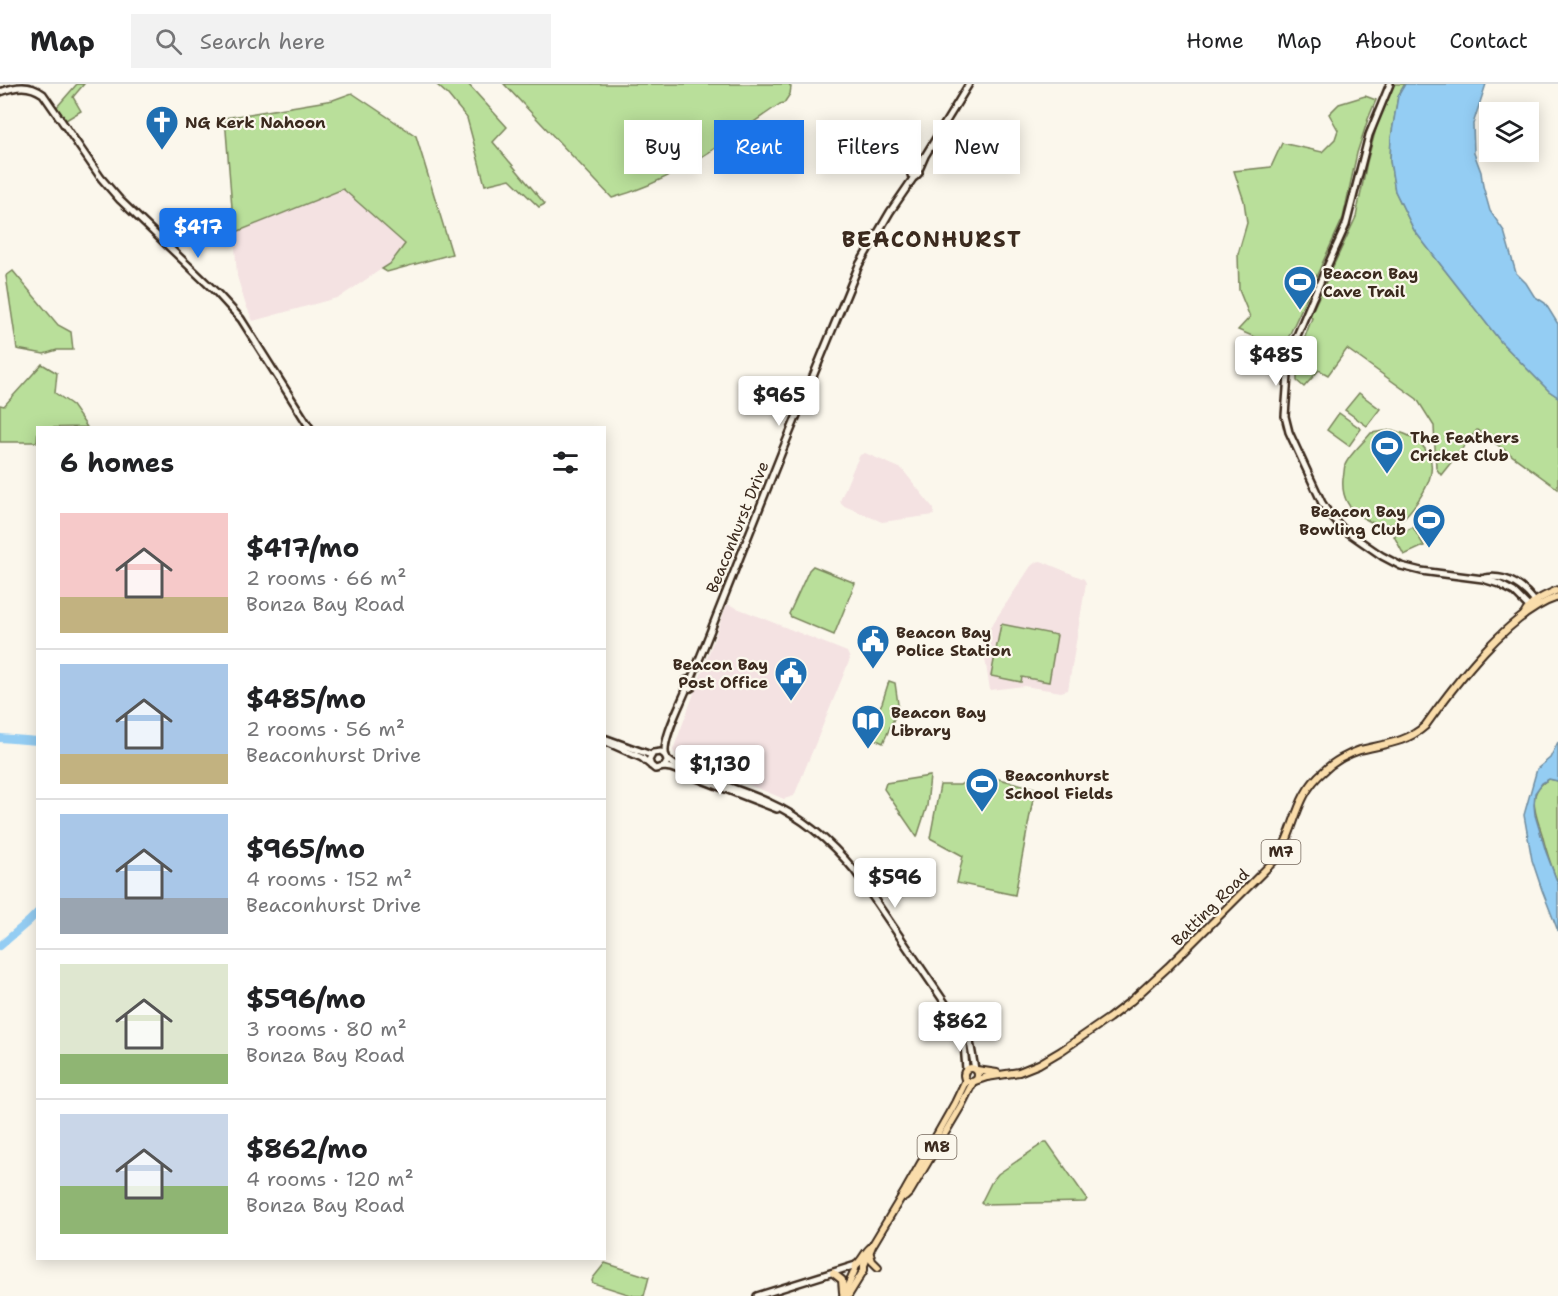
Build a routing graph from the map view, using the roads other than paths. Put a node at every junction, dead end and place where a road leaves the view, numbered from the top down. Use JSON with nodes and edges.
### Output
{"nodes":[{"id":1,"x":969,"y":84,"type":"edge"},
{"id":2,"x":1390,"y":84,"type":"edge"},
{"id":3,"x":0,"y":92,"type":"edge"},
{"id":4,"x":309,"y":426,"type":"edge"},
{"id":5,"x":1558,"y":590,"type":"edge"},
{"id":6,"x":1558,"y":597,"type":"edge"},
{"id":7,"x":1534,"y":606,"type":"junction"},
{"id":8,"x":667,"y":738,"type":"junction"},
{"id":9,"x":606,"y":740,"type":"edge"},
{"id":10,"x":606,"y":740,"type":"edge"},
{"id":11,"x":653,"y":753,"type":"junction"},
{"id":12,"x":666,"y":756,"type":"junction"},
{"id":13,"x":651,"y":766,"type":"junction"},
{"id":14,"x":664,"y":767,"type":"junction"},
{"id":15,"x":793,"y":815,"type":"junction"},
{"id":16,"x":963,"y":1031,"type":"junction"},
{"id":17,"x":966,"y":1069,"type":"junction"},
{"id":18,"x":976,"y":1070,"type":"junction"},
{"id":19,"x":1009,"y":1073,"type":"junction"},
{"id":20,"x":971,"y":1081,"type":"junction"},
{"id":21,"x":871,"y":1248,"type":"junction"},
{"id":22,"x":859,"y":1267,"type":"junction"},
{"id":23,"x":878,"y":1268,"type":"dead end"},
{"id":24,"x":835,"y":1273,"type":"junction"},
{"id":25,"x":757,"y":1296,"type":"edge"},
{"id":26,"x":843,"y":1296,"type":"edge"},
{"id":27,"x":848,"y":1296,"type":"edge"}],
"edges":[{"from":1,"to":8,"type":"street","name":"Beaconhurst Drive"},
{"from":2,"to":7,"type":"street"},
{"from":3,"to":4,"type":"street"},
{"from":5,"to":7,"type":"main road"},
{"from":6,"to":7,"type":"main road"},
{"from":7,"to":19,"type":"main road","name":"Batting Road","number":"M7"},
{"from":8,"to":11,"type":"street"},
{"from":8,"to":12,"type":"street"},
{"from":9,"to":11,"type":"street"},
{"from":10,"to":13,"type":"street"},
{"from":11,"to":12,"type":"street"},
{"from":11,"to":13,"type":"street"},
{"from":12,"to":14,"type":"street"},
{"from":12,"to":15,"type":"street"},
{"from":13,"to":14,"type":"street"},
{"from":14,"to":15,"type":"street"},
{"from":15,"to":16,"type":"street"},
{"from":16,"to":17,"type":"street"},
{"from":16,"to":18,"type":"street"},
{"from":17,"to":18,"type":"main road"},
{"from":17,"to":20,"type":"main road"},
{"from":18,"to":19,"type":"main road","name":"Batting Road"},
{"from":18,"to":20,"type":"main road"},
{"from":19,"to":20,"type":"main road","name":"Batting Road"},
{"from":20,"to":21,"type":"main road","number":"M8"},
{"from":21,"to":22,"type":"main road","number":"M8"},
{"from":21,"to":23,"type":"main road"},
{"from":22,"to":24,"type":"street"},
{"from":22,"to":26,"type":"main road","number":"M8"},
{"from":22,"to":27,"type":"main road","number":"M8"},
{"from":24,"to":25,"type":"street"},
{"from":24,"to":26,"type":"main road"}]}
